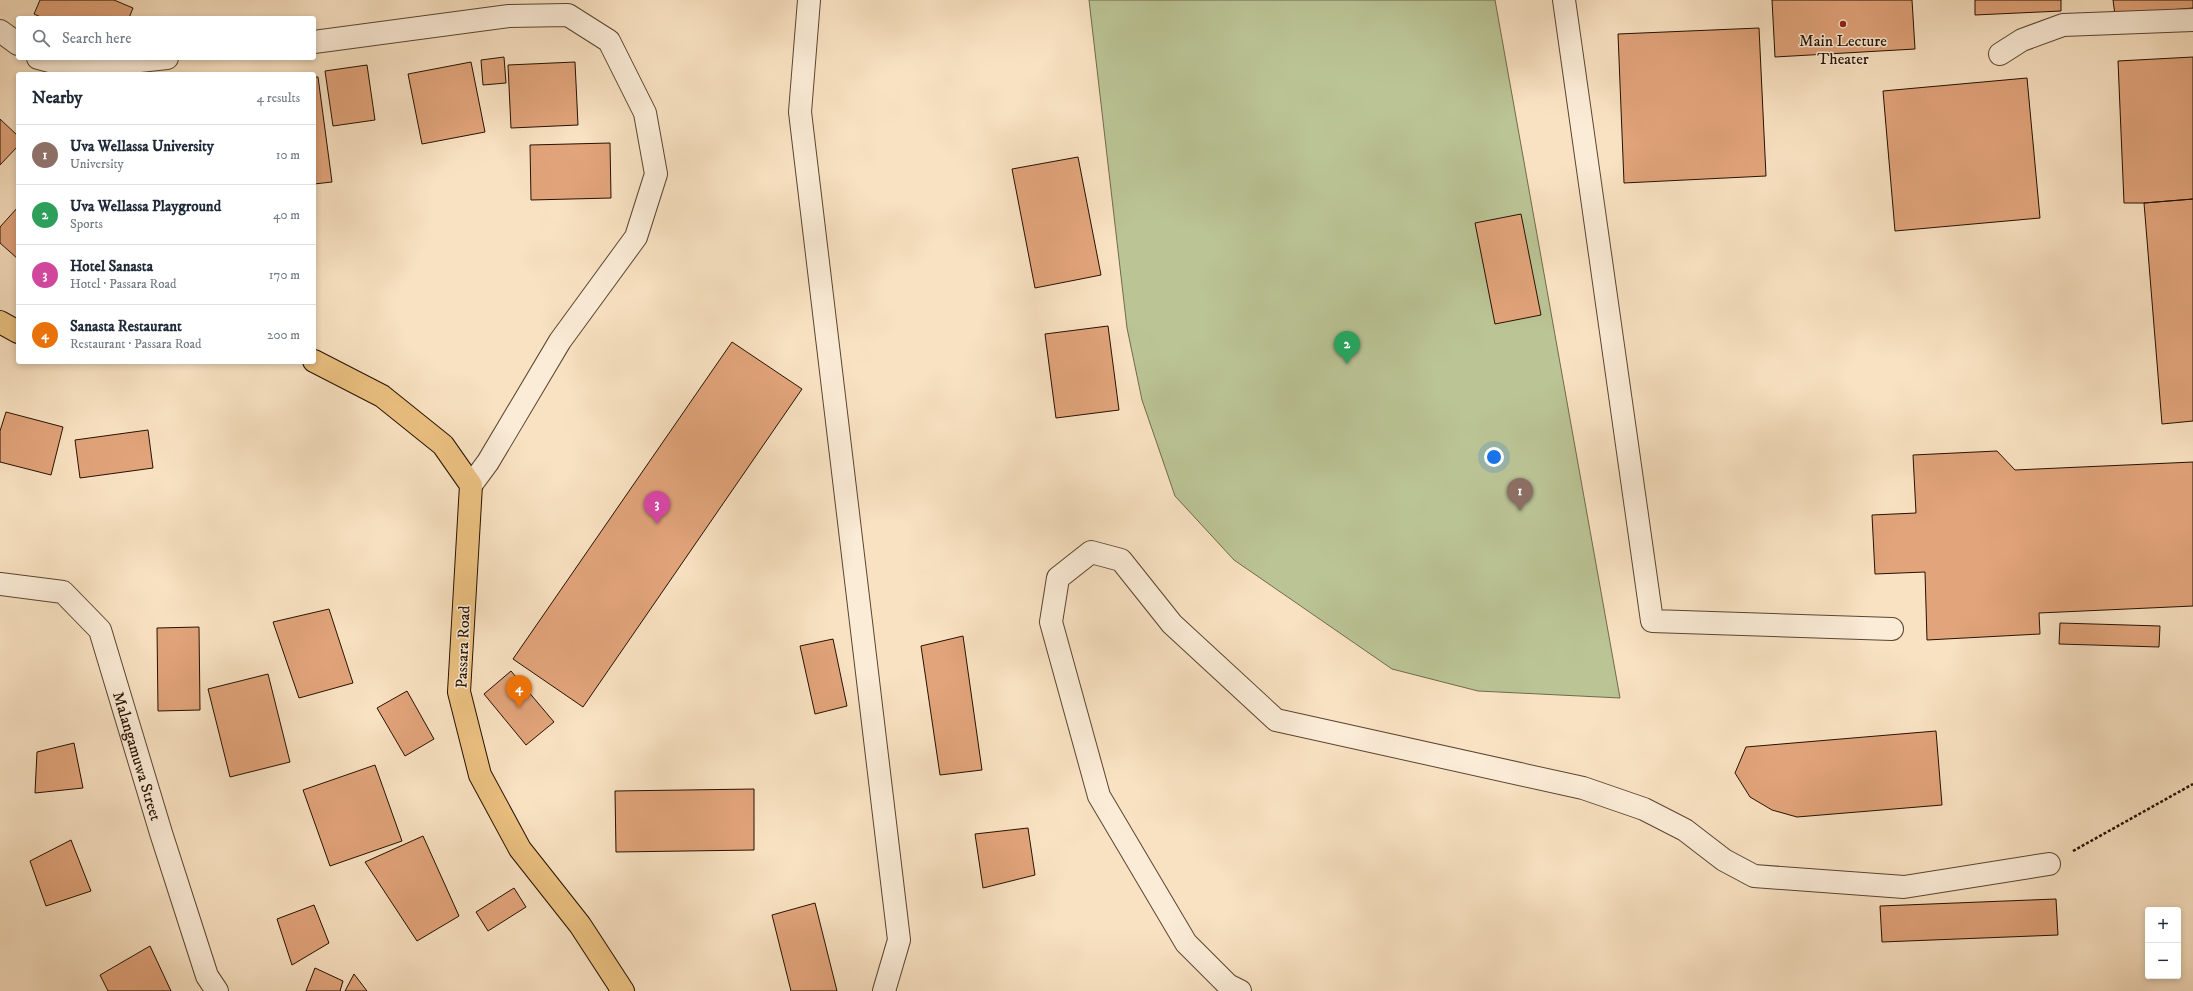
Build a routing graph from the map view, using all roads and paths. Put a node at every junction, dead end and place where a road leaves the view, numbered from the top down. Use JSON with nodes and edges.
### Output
{"nodes":[{"id":1,"x":809,"y":0,"type":"edge"},
{"id":2,"x":1564,"y":0,"type":"edge"},
{"id":3,"x":2193,"y":20,"type":"edge"},
{"id":4,"x":0,"y":31,"type":"edge"},
{"id":5,"x":316,"y":42,"type":"edge"},
{"id":6,"x":16,"y":43,"type":"edge"},
{"id":7,"x":2000,"y":54,"type":"dead end"},
{"id":8,"x":45,"y":60,"type":"edge"},
{"id":9,"x":149,"y":60,"type":"edge"},
{"id":10,"x":0,"y":322,"type":"edge"},
{"id":11,"x":16,"y":331,"type":"edge"},
{"id":12,"x":316,"y":362,"type":"edge"},
{"id":13,"x":470,"y":485,"type":"junction"},
{"id":14,"x":0,"y":584,"type":"edge"},
{"id":15,"x":1892,"y":629,"type":"dead end"},
{"id":16,"x":2193,"y":784,"type":"edge"},
{"id":17,"x":2049,"y":864,"type":"joint"},
{"id":18,"x":217,"y":991,"type":"edge"},
{"id":19,"x":623,"y":991,"type":"edge"},
{"id":20,"x":884,"y":991,"type":"edge"},
{"id":21,"x":1240,"y":991,"type":"edge"}],
"edges":[{"from":1,"to":20,"type":"street"},
{"from":2,"to":15,"type":"street"},
{"from":3,"to":7,"type":"street"},
{"from":4,"to":6,"type":"street"},
{"from":5,"to":13,"type":"street"},
{"from":8,"to":9,"type":"street"},
{"from":10,"to":11,"type":"highway"},
{"from":12,"to":13,"type":"highway"},
{"from":13,"to":19,"type":"highway","name":"Passara Road"},
{"from":14,"to":18,"type":"street","name":"Malangamuwa Street"},
{"from":16,"to":17,"type":"path"},
{"from":17,"to":21,"type":"street"}]}
